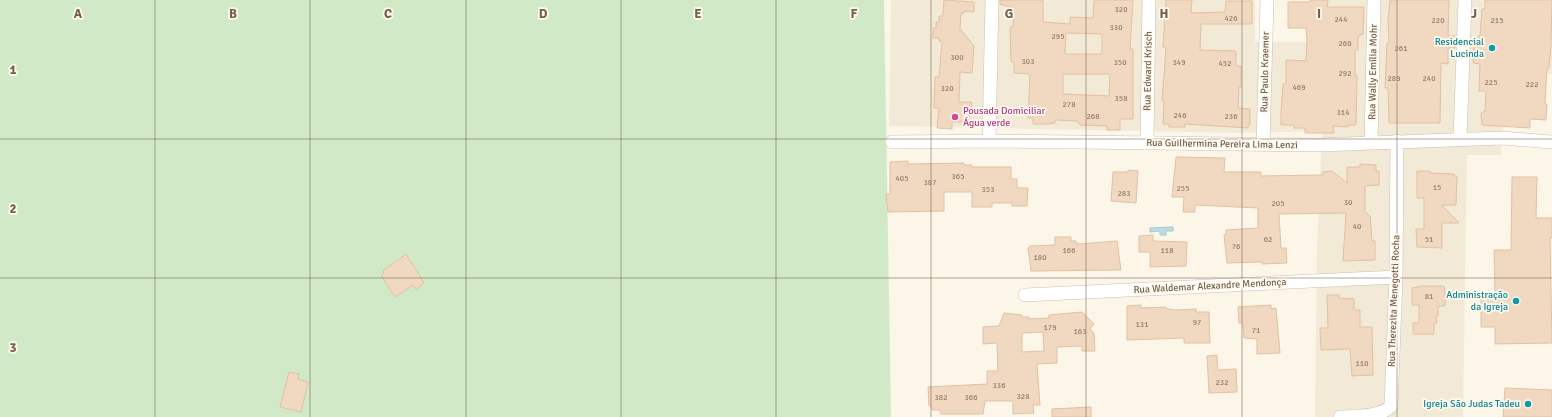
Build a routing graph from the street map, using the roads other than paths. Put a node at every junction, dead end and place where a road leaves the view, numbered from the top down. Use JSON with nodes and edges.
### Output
{"nodes":[{"id":1,"x":992,"y":0,"type":"edge"},
{"id":2,"x":1149,"y":0,"type":"edge"},
{"id":3,"x":1267,"y":0,"type":"edge"},
{"id":4,"x":1374,"y":0,"type":"edge"},
{"id":5,"x":1465,"y":0,"type":"edge"},
{"id":6,"x":1460,"y":138,"type":"junction"},
{"id":7,"x":990,"y":141,"type":"junction"},
{"id":8,"x":1397,"y":141,"type":"junction"},
{"id":9,"x":892,"y":142,"type":"dead end"},
{"id":10,"x":1147,"y":142,"type":"junction"},
{"id":11,"x":1552,"y":142,"type":"edge"},
{"id":12,"x":1371,"y":143,"type":"junction"},
{"id":13,"x":1264,"y":145,"type":"junction"},
{"id":14,"x":1396,"y":277,"type":"junction"},
{"id":15,"x":1025,"y":295,"type":"dead end"},
{"id":16,"x":1340,"y":417,"type":"edge"}],
"edges":[{"from":1,"to":7,"type":"street"},
{"from":2,"to":10,"type":"street","name":"Rua Edward Krisch"},
{"from":3,"to":13,"type":"street","name":"Rua Paulo Kraemer"},
{"from":4,"to":12,"type":"street","name":"Rua Wally Emília Mohr"},
{"from":5,"to":6,"type":"street"},
{"from":6,"to":8,"type":"street","name":"Rua Guilhermina Pereira Lima Lenzi"},
{"from":6,"to":11,"type":"street","name":"Rua Guilhermina Pereira Lima Lenzi"},
{"from":7,"to":9,"type":"street","name":"Rua Guilhermina Pereira Lima Lenzi"},
{"from":7,"to":10,"type":"street","name":"Rua Guilhermina Pereira Lima Lenzi"},
{"from":8,"to":12,"type":"street","name":"Rua Guilhermina Pereira Lima Lenzi"},
{"from":8,"to":14,"type":"street","name":"Rua Therezita Menegotti Rocha"},
{"from":10,"to":13,"type":"street","name":"Rua Guilhermina Pereira Lima Lenzi"},
{"from":12,"to":13,"type":"street","name":"Rua Guilhermina Pereira Lima Lenzi"},
{"from":14,"to":15,"type":"street","name":"Rua Waldemar Alexandre Mendonça"},
{"from":14,"to":16,"type":"street","name":"Rua Therezita Menegotti Rocha"}]}
